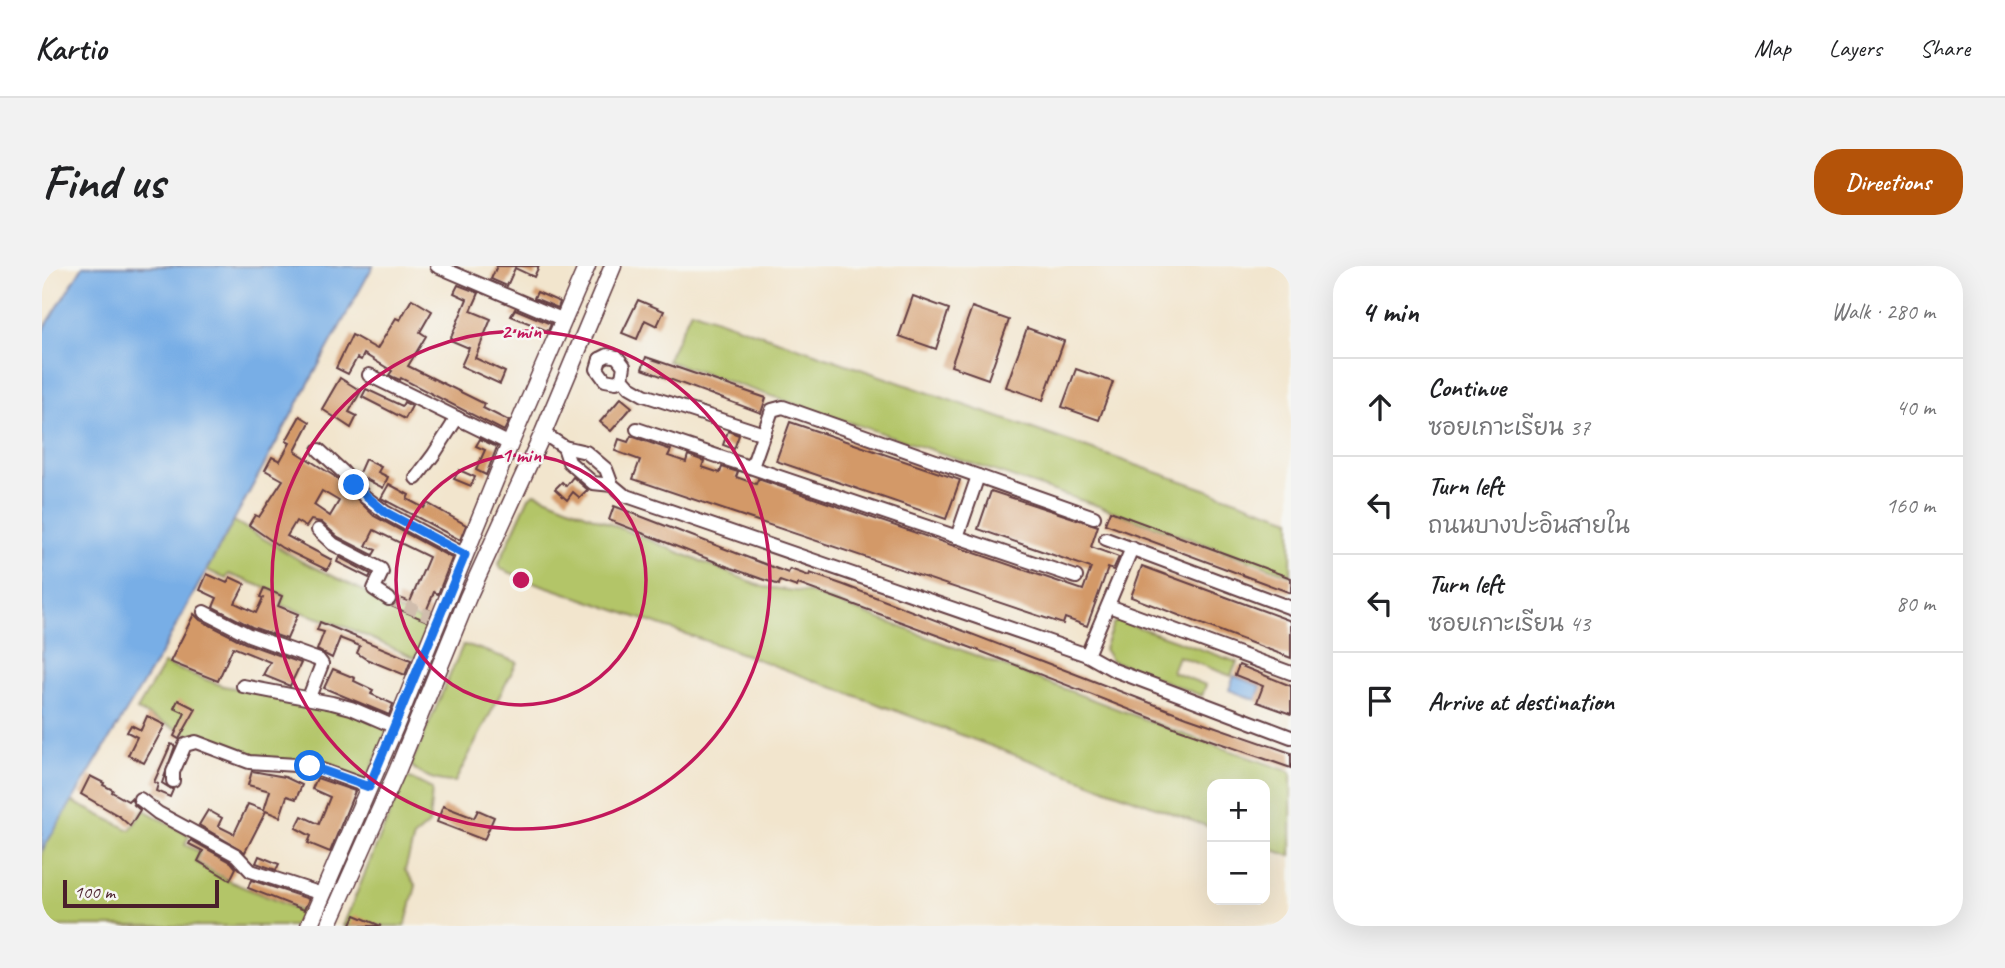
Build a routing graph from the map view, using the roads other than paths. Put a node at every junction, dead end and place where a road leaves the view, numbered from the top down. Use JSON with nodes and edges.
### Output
{"nodes":[{"id":1,"x":437,"y":266,"type":"edge"},
{"id":2,"x":587,"y":267,"type":"edge"},
{"id":3,"x":610,"y":273,"type":"edge"},
{"id":4,"x":564,"y":320,"type":"junction"},
{"id":5,"x":579,"y":348,"type":"junction"},
{"id":6,"x":600,"y":359,"type":"junction"},
{"id":7,"x":369,"y":374,"type":"dead end"},
{"id":8,"x":622,"y":378,"type":"junction"},
{"id":9,"x":457,"y":418,"type":"junction"},
{"id":10,"x":637,"y":429,"type":"dead end"},
{"id":11,"x":542,"y":433,"type":"junction"},
{"id":12,"x":764,"y":434,"type":"junction"},
{"id":13,"x":510,"y":444,"type":"junction"},
{"id":14,"x":564,"y":447,"type":"junction"},
{"id":15,"x":319,"y":450,"type":"dead end"},
{"id":16,"x":752,"y":467,"type":"junction"},
{"id":17,"x":978,"y":476,"type":"junction"},
{"id":18,"x":416,"y":478,"type":"dead end"},
{"id":19,"x":612,"y":485,"type":"junction"},
{"id":20,"x":1094,"y":517,"type":"dead end"},
{"id":21,"x":318,"y":530,"type":"dead end"},
{"id":22,"x":957,"y":537,"type":"junction"},
{"id":23,"x":1106,"y":539,"type":"dead end"},
{"id":24,"x":1132,"y":548,"type":"junction"},
{"id":25,"x":465,"y":555,"type":"junction"},
{"id":26,"x":1076,"y":577,"type":"dead end"},
{"id":27,"x":389,"y":599,"type":"dead end"},
{"id":28,"x":1110,"y":606,"type":"junction"},
{"id":29,"x":1291,"y":608,"type":"edge"},
{"id":30,"x":204,"y":612,"type":"dead end"},
{"id":31,"x":1087,"y":655,"type":"junction"},
{"id":32,"x":1291,"y":673,"type":"edge"},
{"id":33,"x":243,"y":686,"type":"dead end"},
{"id":34,"x":309,"y":697,"type":"junction"},
{"id":35,"x":395,"y":727,"type":"junction"},
{"id":36,"x":1291,"y":737,"type":"edge"},
{"id":37,"x":173,"y":781,"type":"dead end"},
{"id":38,"x":369,"y":787,"type":"junction"},
{"id":39,"x":140,"y":799,"type":"dead end"},
{"id":40,"x":322,"y":894,"type":"junction"},
{"id":41,"x":309,"y":926,"type":"edge"},
{"id":42,"x":328,"y":926,"type":"edge"}],
"edges":[{"from":1,"to":4,"type":"street"},
{"from":2,"to":3,"type":"main road"},
{"from":2,"to":4,"type":"main road"},
{"from":3,"to":5,"type":"main road"},
{"from":4,"to":13,"type":"main road"},
{"from":5,"to":6,"type":"street"},
{"from":5,"to":11,"type":"main road"},
{"from":6,"to":8,"type":"street"},
{"from":6,"to":8,"type":"street"},
{"from":7,"to":9,"type":"street"},
{"from":8,"to":12,"type":"street"},
{"from":9,"to":13,"type":"street"},
{"from":9,"to":18,"type":"street"},
{"from":10,"to":16,"type":"street"},
{"from":11,"to":14,"type":"street"},
{"from":11,"to":42,"type":"main road"},
{"from":12,"to":16,"type":"street"},
{"from":12,"to":17,"type":"street"},
{"from":13,"to":25,"type":"main road"},
{"from":14,"to":19,"type":"street"},
{"from":14,"to":19,"type":"street"},
{"from":15,"to":25,"type":"street"},
{"from":16,"to":22,"type":"street"},
{"from":17,"to":20,"type":"street"},
{"from":17,"to":22,"type":"street"},
{"from":19,"to":31,"type":"street"},
{"from":21,"to":27,"type":"street"},
{"from":22,"to":26,"type":"street"},
{"from":23,"to":24,"type":"street"},
{"from":24,"to":28,"type":"street"},
{"from":24,"to":29,"type":"street"},
{"from":25,"to":35,"type":"main road"},
{"from":28,"to":31,"type":"street"},
{"from":28,"to":32,"type":"street"},
{"from":30,"to":34,"type":"street"},
{"from":31,"to":36,"type":"street"},
{"from":33,"to":34,"type":"street"},
{"from":34,"to":35,"type":"street"},
{"from":35,"to":38,"type":"main road"},
{"from":37,"to":38,"type":"street"},
{"from":38,"to":40,"type":"main road"},
{"from":39,"to":40,"type":"street"},
{"from":40,"to":41,"type":"main road"}]}
